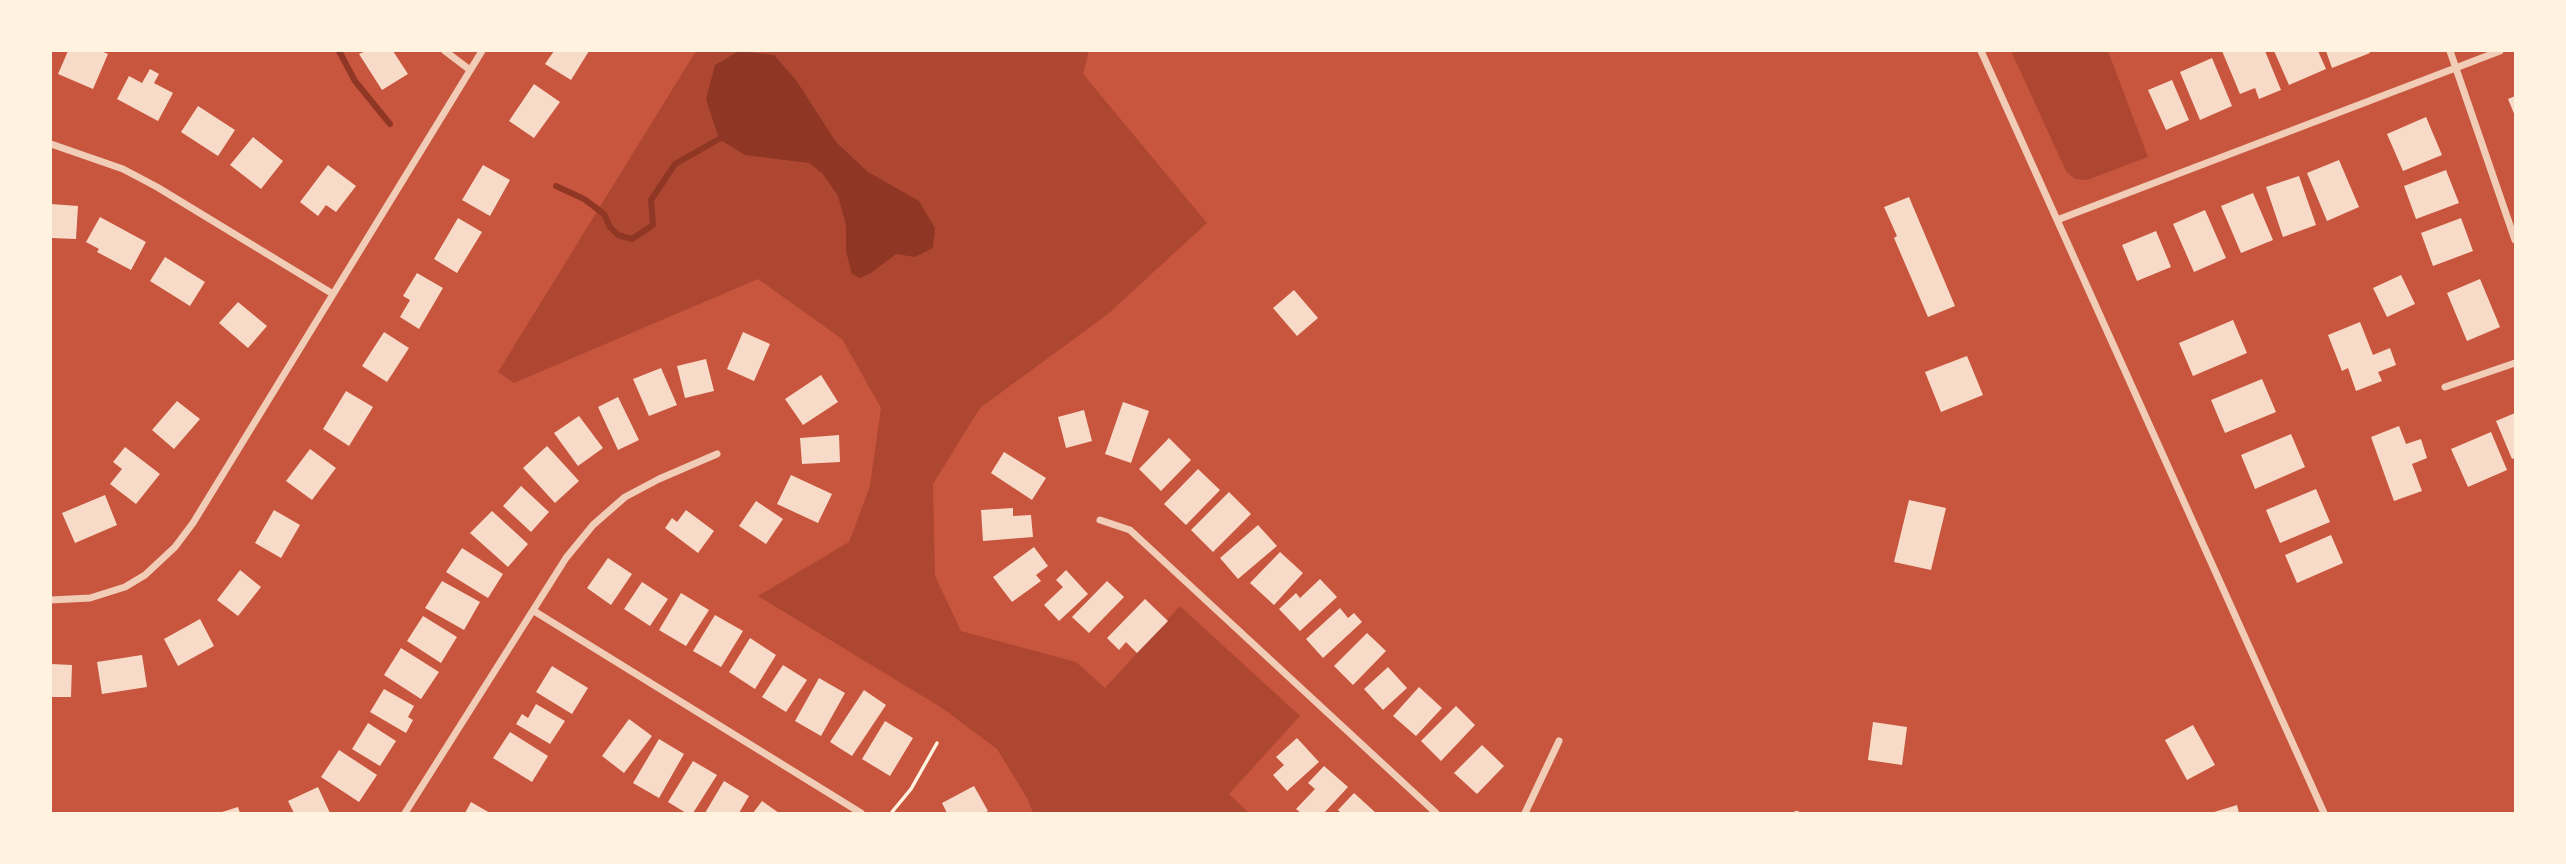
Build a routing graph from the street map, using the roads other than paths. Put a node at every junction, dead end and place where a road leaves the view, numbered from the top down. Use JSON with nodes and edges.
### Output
{"nodes":[{"id":1,"x":445,"y":51,"type":"edge"},
{"id":2,"x":482,"y":51,"type":"edge"},
{"id":3,"x":1981,"y":51,"type":"edge"},
{"id":4,"x":2450,"y":51,"type":"edge"},
{"id":5,"x":2500,"y":51,"type":"edge"},
{"id":6,"x":2456,"y":68,"type":"junction"},
{"id":7,"x":470,"y":69,"type":"junction"},
{"id":8,"x":51,"y":144,"type":"edge"},
{"id":9,"x":2057,"y":220,"type":"junction"},
{"id":10,"x":2515,"y":240,"type":"edge"},
{"id":11,"x":334,"y":294,"type":"junction"},
{"id":12,"x":2515,"y":363,"type":"edge"},
{"id":13,"x":2445,"y":387,"type":"dead end"},
{"id":14,"x":717,"y":454,"type":"dead end"},
{"id":15,"x":1100,"y":520,"type":"dead end"},
{"id":16,"x":51,"y":600,"type":"edge"},
{"id":17,"x":534,"y":611,"type":"junction"},
{"id":18,"x":1559,"y":741,"type":"dead end"},
{"id":19,"x":405,"y":813,"type":"edge"},
{"id":20,"x":861,"y":813,"type":"edge"},
{"id":21,"x":1436,"y":813,"type":"edge"},
{"id":22,"x":1525,"y":813,"type":"edge"},
{"id":23,"x":2324,"y":813,"type":"edge"}],
"edges":[{"from":1,"to":7,"type":"street"},
{"from":2,"to":7,"type":"street"},
{"from":3,"to":9,"type":"street"},
{"from":4,"to":6,"type":"street"},
{"from":5,"to":6,"type":"street"},
{"from":6,"to":9,"type":"street"},
{"from":6,"to":10,"type":"street"},
{"from":7,"to":11,"type":"street"},
{"from":8,"to":11,"type":"street"},
{"from":9,"to":23,"type":"street"},
{"from":11,"to":16,"type":"street"},
{"from":12,"to":13,"type":"street"},
{"from":14,"to":17,"type":"street"},
{"from":15,"to":21,"type":"street"},
{"from":17,"to":19,"type":"street"},
{"from":17,"to":20,"type":"street"},
{"from":18,"to":22,"type":"street"}]}
